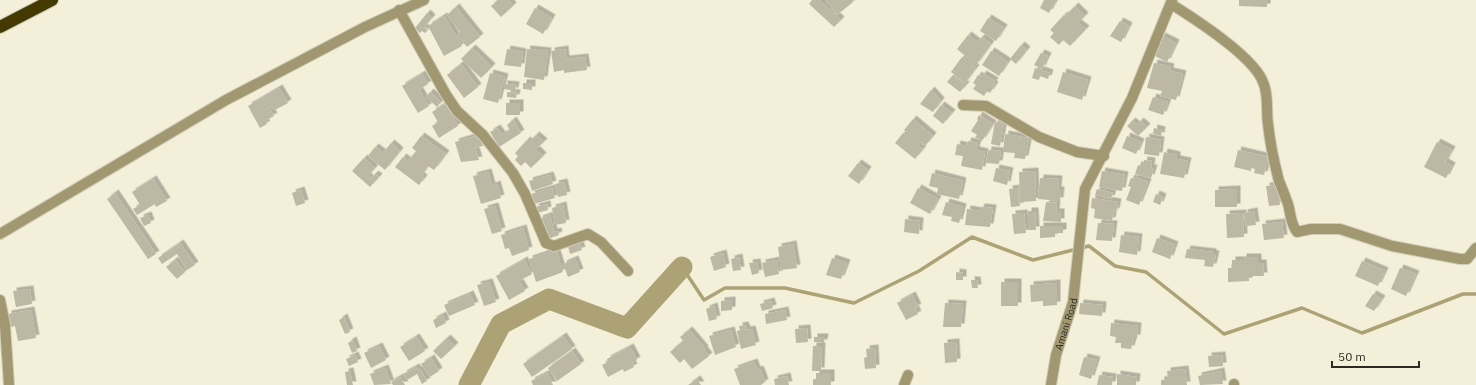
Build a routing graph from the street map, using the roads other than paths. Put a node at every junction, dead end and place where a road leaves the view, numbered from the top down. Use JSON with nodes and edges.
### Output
{"nodes":[{"id":1,"x":52,"y":0,"type":"edge"},
{"id":2,"x":424,"y":0,"type":"edge"},
{"id":3,"x":1172,"y":2,"type":"edge"},
{"id":4,"x":399,"y":10,"type":"junction"},
{"id":5,"x":0,"y":27,"type":"edge"},
{"id":6,"x":962,"y":105,"type":"dead end"},
{"id":7,"x":1104,"y":156,"type":"junction"},
{"id":8,"x":0,"y":234,"type":"edge"},
{"id":9,"x":1476,"y":248,"type":"edge"},
{"id":10,"x":628,"y":271,"type":"dead end"},
{"id":11,"x":0,"y":300,"type":"edge"},
{"id":12,"x":908,"y":375,"type":"dead end"},
{"id":13,"x":9,"y":385,"type":"edge"},
{"id":14,"x":904,"y":385,"type":"edge"},
{"id":15,"x":1051,"y":385,"type":"edge"}],
"edges":[{"from":1,"to":5,"type":"highway"},
{"from":2,"to":4,"type":"street"},
{"from":3,"to":7,"type":"street","name":"Amani Road"},
{"from":3,"to":9,"type":"street"},
{"from":4,"to":8,"type":"street"},
{"from":4,"to":10,"type":"street"},
{"from":6,"to":7,"type":"street"},
{"from":7,"to":15,"type":"street","name":"Amani Road"},
{"from":11,"to":13,"type":"street"},
{"from":12,"to":14,"type":"street"}]}
